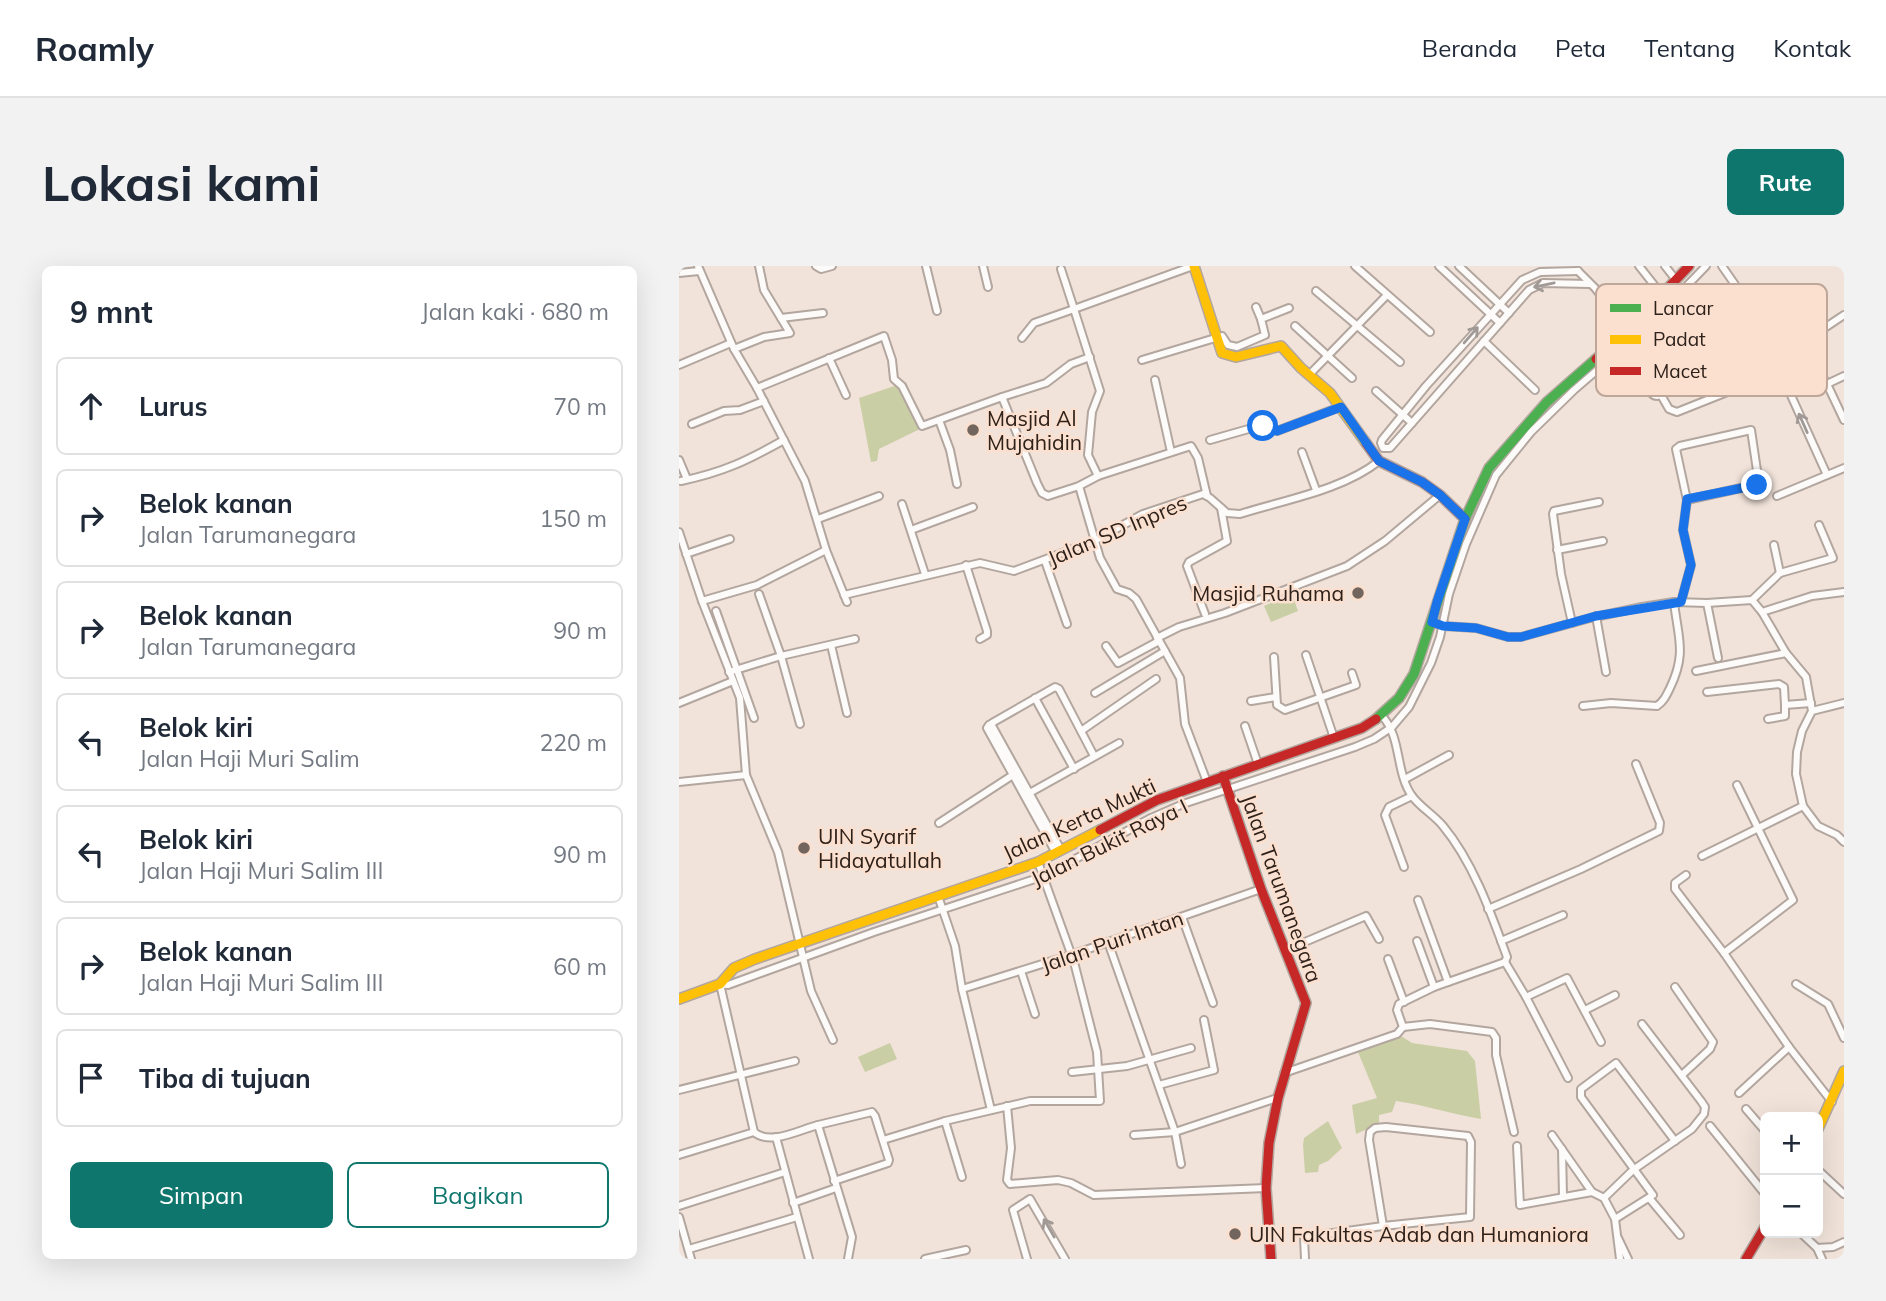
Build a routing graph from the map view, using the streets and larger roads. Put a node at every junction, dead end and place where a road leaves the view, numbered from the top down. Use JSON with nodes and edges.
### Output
{"nodes":[{"id":1,"x":759,"y":266,"type":"edge"},
{"id":2,"x":816,"y":266,"type":"edge"},
{"id":3,"x":832,"y":266,"type":"edge"},
{"id":4,"x":926,"y":266,"type":"edge"},
{"id":5,"x":983,"y":266,"type":"edge"},
{"id":6,"x":1193,"y":266,"type":"edge"},
{"id":7,"x":1355,"y":266,"type":"edge"},
{"id":8,"x":1439,"y":266,"type":"edge"},
{"id":9,"x":1459,"y":266,"type":"edge"},
{"id":10,"x":1534,"y":266,"type":"edge"},
{"id":11,"x":1639,"y":266,"type":"edge"},
{"id":12,"x":1665,"y":266,"type":"edge"},
{"id":13,"x":1689,"y":266,"type":"edge"},
{"id":14,"x":1706,"y":266,"type":"edge"},
{"id":15,"x":1721,"y":266,"type":"edge"},
{"id":16,"x":698,"y":268,"type":"edge"},
{"id":17,"x":1061,"y":269,"type":"dead end"},
{"id":18,"x":1546,"y":269,"type":"edge"},
{"id":19,"x":1580,"y":269,"type":"edge"},
{"id":20,"x":679,"y":273,"type":"edge"},
{"id":21,"x":1676,"y":280,"type":"junction"},
{"id":22,"x":1568,"y":283,"type":"junction"},
{"id":23,"x":1590,"y":284,"type":"junction"},
{"id":24,"x":1654,"y":284,"type":"edge"},
{"id":25,"x":1672,"y":284,"type":"edge"},
{"id":26,"x":1688,"y":284,"type":"edge"},
{"id":27,"x":1734,"y":284,"type":"edge"},
{"id":28,"x":988,"y":287,"type":"dead end"},
{"id":29,"x":1316,"y":291,"type":"dead end"},
{"id":30,"x":1596,"y":292,"type":"edge"},
{"id":31,"x":1387,"y":295,"type":"junction"},
{"id":32,"x":1499,"y":304,"type":"junction"},
{"id":33,"x":1256,"y":307,"type":"dead end"},
{"id":34,"x":1289,"y":307,"type":"dead end"},
{"id":35,"x":1075,"y":309,"type":"junction"},
{"id":36,"x":937,"y":311,"type":"dead end"},
{"id":37,"x":823,"y":313,"type":"dead end"},
{"id":38,"x":1509,"y":313,"type":"junction"},
{"id":39,"x":1489,"y":314,"type":"junction"},
{"id":40,"x":1844,"y":315,"type":"edge"},
{"id":41,"x":781,"y":318,"type":"junction"},
{"id":42,"x":1261,"y":319,"type":"junction"},
{"id":43,"x":1500,"y":323,"type":"junction"},
{"id":44,"x":1295,"y":326,"type":"dead end"},
{"id":45,"x":1358,"y":326,"type":"junction"},
{"id":46,"x":1827,"y":326,"type":"edge"},
{"id":47,"x":1430,"y":332,"type":"dead end"},
{"id":48,"x":1216,"y":337,"type":"junction"},
{"id":49,"x":1023,"y":338,"type":"dead end"},
{"id":50,"x":1484,"y":341,"type":"junction"},
{"id":51,"x":732,"y":346,"type":"junction"},
{"id":52,"x":1090,"y":357,"type":"junction"},
{"id":53,"x":1328,"y":357,"type":"junction"},
{"id":54,"x":829,"y":358,"type":"junction"},
{"id":55,"x":1142,"y":360,"type":"dead end"},
{"id":56,"x":1400,"y":362,"type":"dead end"},
{"id":57,"x":679,"y":365,"type":"edge"},
{"id":58,"x":1596,"y":365,"type":"edge"},
{"id":59,"x":1309,"y":375,"type":"junction"},
{"id":60,"x":1844,"y":376,"type":"edge"},
{"id":61,"x":1352,"y":378,"type":"dead end"},
{"id":62,"x":1155,"y":380,"type":"dead end"},
{"id":63,"x":1827,"y":384,"type":"joint"},
{"id":64,"x":1572,"y":386,"type":"junction"},
{"id":65,"x":757,"y":388,"type":"junction"},
{"id":66,"x":1535,"y":390,"type":"dead end"},
{"id":67,"x":1376,"y":391,"type":"dead end"},
{"id":68,"x":846,"y":395,"type":"dead end"},
{"id":69,"x":1662,"y":396,"type":"edge"},
{"id":70,"x":1719,"y":396,"type":"edge"},
{"id":71,"x":1791,"y":396,"type":"edge"},
{"id":72,"x":1002,"y":397,"type":"junction"},
{"id":73,"x":764,"y":401,"type":"junction"},
{"id":74,"x":1341,"y":407,"type":"junction"},
{"id":75,"x":1403,"y":415,"type":"junction"},
{"id":76,"x":939,"y":420,"type":"junction"},
{"id":77,"x":1844,"y":420,"type":"edge"},
{"id":78,"x":1412,"y":423,"type":"junction"},
{"id":79,"x":692,"y":424,"type":"dead end"},
{"id":80,"x":784,"y":440,"type":"junction"},
{"id":81,"x":1210,"y":440,"type":"dead end"},
{"id":82,"x":1171,"y":452,"type":"junction"},
{"id":83,"x":1302,"y":452,"type":"dead end"},
{"id":84,"x":679,"y":460,"type":"edge"},
{"id":85,"x":1379,"y":461,"type":"junction"},
{"id":86,"x":1844,"y":468,"type":"edge"},
{"id":87,"x":1827,"y":475,"type":"junction"},
{"id":88,"x":1098,"y":476,"type":"junction"},
{"id":89,"x":682,"y":479,"type":"edge"},
{"id":90,"x":957,"y":484,"type":"dead end"},
{"id":91,"x":1079,"y":486,"type":"junction"},
{"id":92,"x":679,"y":489,"type":"edge"},
{"id":93,"x":1317,"y":490,"type":"junction"},
{"id":94,"x":1440,"y":495,"type":"junction"},
{"id":95,"x":879,"y":496,"type":"dead end"},
{"id":96,"x":1207,"y":496,"type":"junction"},
{"id":97,"x":1777,"y":496,"type":"dead end"},
{"id":98,"x":1687,"y":499,"type":"junction"},
{"id":99,"x":1599,"y":502,"type":"dead end"},
{"id":100,"x":902,"y":503,"type":"dead end"},
{"id":101,"x":973,"y":507,"type":"dead end"},
{"id":102,"x":1221,"y":508,"type":"junction"},
{"id":103,"x":818,"y":519,"type":"junction"},
{"id":104,"x":1465,"y":519,"type":"junction"},
{"id":105,"x":1819,"y":525,"type":"dead end"},
{"id":106,"x":911,"y":530,"type":"junction"},
{"id":107,"x":679,"y":532,"type":"edge"},
{"id":108,"x":730,"y":539,"type":"dead end"},
{"id":109,"x":1094,"y":541,"type":"junction"},
{"id":110,"x":1603,"y":541,"type":"dead end"},
{"id":111,"x":1773,"y":545,"type":"dead end"},
{"id":112,"x":826,"y":550,"type":"junction"},
{"id":113,"x":1557,"y":550,"type":"junction"},
{"id":114,"x":686,"y":554,"type":"junction"},
{"id":115,"x":1045,"y":561,"type":"junction"},
{"id":116,"x":966,"y":565,"type":"junction"},
{"id":117,"x":1780,"y":573,"type":"junction"},
{"id":118,"x":925,"y":574,"type":"junction"},
{"id":119,"x":1844,"y":592,"type":"edge"},
{"id":120,"x":758,"y":594,"type":"dead end"},
{"id":121,"x":844,"y":595,"type":"junction"},
{"id":122,"x":1752,"y":600,"type":"junction"},
{"id":123,"x":702,"y":601,"type":"junction"},
{"id":124,"x":1677,"y":602,"type":"junction"},
{"id":125,"x":847,"y":603,"type":"dead end"},
{"id":126,"x":1707,"y":603,"type":"junction"},
{"id":127,"x":716,"y":611,"type":"dead end"},
{"id":128,"x":1762,"y":612,"type":"junction"},
{"id":129,"x":1205,"y":614,"type":"dead end"},
{"id":130,"x":1596,"y":616,"type":"junction"},
{"id":131,"x":1572,"y":623,"type":"junction"},
{"id":132,"x":1067,"y":624,"type":"dead end"},
{"id":133,"x":1438,"y":624,"type":"junction"},
{"id":134,"x":855,"y":639,"type":"dead end"},
{"id":135,"x":980,"y":639,"type":"dead end"},
{"id":136,"x":1158,"y":640,"type":"junction"},
{"id":137,"x":831,"y":645,"type":"junction"},
{"id":138,"x":1106,"y":646,"type":"dead end"},
{"id":139,"x":1165,"y":651,"type":"junction"},
{"id":140,"x":1786,"y":653,"type":"junction"},
{"id":141,"x":1306,"y":655,"type":"dead end"},
{"id":142,"x":781,"y":656,"type":"junction"},
{"id":143,"x":1274,"y":657,"type":"dead end"},
{"id":144,"x":1718,"y":657,"type":"dead end"},
{"id":145,"x":735,"y":660,"type":"junction"},
{"id":146,"x":726,"y":663,"type":"junction"},
{"id":147,"x":738,"y":669,"type":"junction"},
{"id":148,"x":1606,"y":671,"type":"dead end"},
{"id":149,"x":1696,"y":671,"type":"dead end"},
{"id":150,"x":729,"y":672,"type":"junction"},
{"id":151,"x":1352,"y":673,"type":"dead end"},
{"id":152,"x":1156,"y":679,"type":"dead end"},
{"id":153,"x":733,"y":681,"type":"junction"},
{"id":154,"x":1707,"y":692,"type":"dead end"},
{"id":155,"x":1095,"y":693,"type":"dead end"},
{"id":156,"x":1276,"y":697,"type":"junction"},
{"id":157,"x":1035,"y":698,"type":"junction"},
{"id":158,"x":1399,"y":698,"type":"junction"},
{"id":159,"x":1321,"y":699,"type":"junction"},
{"id":160,"x":1251,"y":701,"type":"dead end"},
{"id":161,"x":679,"y":702,"type":"edge"},
{"id":162,"x":1844,"y":703,"type":"edge"},
{"id":163,"x":1785,"y":705,"type":"junction"},
{"id":164,"x":1583,"y":706,"type":"dead end"},
{"id":165,"x":1409,"y":707,"type":"junction"},
{"id":166,"x":1812,"y":707,"type":"junction"},
{"id":167,"x":847,"y":713,"type":"dead end"},
{"id":168,"x":754,"y":718,"type":"dead end"},
{"id":169,"x":1768,"y":719,"type":"dead end"},
{"id":170,"x":1387,"y":722,"type":"junction"},
{"id":171,"x":800,"y":724,"type":"dead end"},
{"id":172,"x":1245,"y":726,"type":"dead end"},
{"id":173,"x":1081,"y":731,"type":"junction"},
{"id":174,"x":1334,"y":738,"type":"junction"},
{"id":175,"x":1119,"y":743,"type":"dead end"},
{"id":176,"x":1449,"y":755,"type":"dead end"},
{"id":177,"x":1094,"y":756,"type":"junction"},
{"id":178,"x":1258,"y":764,"type":"junction"},
{"id":179,"x":1636,"y":764,"type":"dead end"},
{"id":180,"x":1075,"y":769,"type":"junction"},
{"id":181,"x":1016,"y":773,"type":"junction"},
{"id":182,"x":746,"y":775,"type":"junction"},
{"id":183,"x":1405,"y":779,"type":"junction"},
{"id":184,"x":679,"y":782,"type":"edge"},
{"id":185,"x":1207,"y":782,"type":"junction"},
{"id":186,"x":1226,"y":783,"type":"junction"},
{"id":187,"x":1737,"y":785,"type":"dead end"},
{"id":188,"x":1027,"y":795,"type":"junction"},
{"id":189,"x":1412,"y":796,"type":"junction"},
{"id":190,"x":1803,"y":806,"type":"junction"},
{"id":191,"x":939,"y":823,"type":"dead end"},
{"id":192,"x":1759,"y":827,"type":"junction"},
{"id":193,"x":1107,"y":828,"type":"junction"},
{"id":194,"x":1113,"y":840,"type":"junction"},
{"id":195,"x":1844,"y":842,"type":"edge"},
{"id":196,"x":1058,"y":852,"type":"junction"},
{"id":197,"x":1702,"y":856,"type":"dead end"},
{"id":198,"x":1038,"y":862,"type":"junction"},
{"id":199,"x":1404,"y":867,"type":"dead end"},
{"id":200,"x":1686,"y":875,"type":"dead end"},
{"id":201,"x":1044,"y":876,"type":"junction"},
{"id":202,"x":992,"y":878,"type":"junction"},
{"id":203,"x":1261,"y":889,"type":"junction"},
{"id":204,"x":997,"y":891,"type":"junction"},
{"id":205,"x":935,"y":896,"type":"junction"},
{"id":206,"x":1418,"y":900,"type":"dead end"},
{"id":207,"x":1488,"y":909,"type":"junction"},
{"id":208,"x":939,"y":910,"type":"junction"},
{"id":209,"x":1563,"y":915,"type":"dead end"},
{"id":210,"x":1182,"y":917,"type":"junction"},
{"id":211,"x":1379,"y":939,"type":"dead end"},
{"id":212,"x":1417,"y":941,"type":"dead end"},
{"id":213,"x":1501,"y":941,"type":"junction"},
{"id":214,"x":1108,"y":942,"type":"junction"},
{"id":215,"x":1286,"y":950,"type":"junction"},
{"id":216,"x":801,"y":952,"type":"junction"},
{"id":217,"x":1724,"y":953,"type":"junction"},
{"id":218,"x":1071,"y":955,"type":"junction"},
{"id":219,"x":1388,"y":959,"type":"dead end"},
{"id":220,"x":1505,"y":962,"type":"junction"},
{"id":221,"x":1021,"y":971,"type":"junction"},
{"id":222,"x":1448,"y":982,"type":"junction"},
{"id":223,"x":720,"y":984,"type":"junction"},
{"id":224,"x":1796,"y":984,"type":"dead end"},
{"id":225,"x":1434,"y":987,"type":"junction"},
{"id":226,"x":1675,"y":988,"type":"dead end"},
{"id":227,"x":962,"y":989,"type":"junction"},
{"id":228,"x":1615,"y":995,"type":"dead end"},
{"id":229,"x":1526,"y":997,"type":"junction"},
{"id":230,"x":679,"y":999,"type":"edge"},
{"id":231,"x":1404,"y":1002,"type":"junction"},
{"id":232,"x":1213,"y":1003,"type":"dead end"},
{"id":233,"x":1585,"y":1010,"type":"junction"},
{"id":234,"x":1035,"y":1014,"type":"dead end"},
{"id":235,"x":1204,"y":1020,"type":"dead end"},
{"id":236,"x":1641,"y":1024,"type":"dead end"},
{"id":237,"x":1402,"y":1027,"type":"junction"},
{"id":238,"x":1844,"y":1038,"type":"edge"},
{"id":239,"x":833,"y":1040,"type":"dead end"},
{"id":240,"x":1601,"y":1042,"type":"dead end"},
{"id":241,"x":1191,"y":1048,"type":"dead end"},
{"id":242,"x":1789,"y":1048,"type":"junction"},
{"id":243,"x":1150,"y":1059,"type":"junction"},
{"id":244,"x":795,"y":1061,"type":"dead end"},
{"id":245,"x":1098,"y":1069,"type":"junction"},
{"id":246,"x":1844,"y":1071,"type":"edge"},
{"id":247,"x":1072,"y":1072,"type":"dead end"},
{"id":248,"x":1284,"y":1073,"type":"junction"},
{"id":249,"x":1682,"y":1075,"type":"junction"},
{"id":250,"x":740,"y":1076,"type":"junction"},
{"id":251,"x":1568,"y":1078,"type":"dead end"},
{"id":252,"x":1159,"y":1085,"type":"junction"},
{"id":253,"x":679,"y":1090,"type":"edge"},
{"id":254,"x":1739,"y":1093,"type":"dead end"},
{"id":255,"x":1277,"y":1098,"type":"junction"},
{"id":256,"x":1832,"y":1102,"type":"junction"},
{"id":257,"x":1007,"y":1106,"type":"junction"},
{"id":258,"x":1746,"y":1109,"type":"dead end"},
{"id":259,"x":991,"y":1110,"type":"junction"},
{"id":260,"x":1823,"y":1119,"type":"edge"},
{"id":261,"x":946,"y":1121,"type":"junction"},
{"id":262,"x":1760,"y":1124,"type":"edge"},
{"id":263,"x":817,"y":1125,"type":"junction"},
{"id":264,"x":1710,"y":1125,"type":"dead end"},
{"id":265,"x":754,"y":1132,"type":"junction"},
{"id":266,"x":1175,"y":1132,"type":"junction"},
{"id":267,"x":1514,"y":1132,"type":"dead end"},
{"id":268,"x":1134,"y":1135,"type":"dead end"},
{"id":269,"x":1552,"y":1135,"type":"dead end"},
{"id":270,"x":776,"y":1137,"type":"junction"},
{"id":271,"x":883,"y":1140,"type":"junction"},
{"id":272,"x":1675,"y":1141,"type":"junction"},
{"id":273,"x":1517,"y":1146,"type":"dead end"},
{"id":274,"x":1562,"y":1147,"type":"junction"},
{"id":275,"x":679,"y":1155,"type":"edge"},
{"id":276,"x":1181,"y":1164,"type":"dead end"},
{"id":277,"x":1633,"y":1170,"type":"junction"},
{"id":278,"x":785,"y":1172,"type":"junction"},
{"id":279,"x":1823,"y":1175,"type":"edge"},
{"id":280,"x":962,"y":1177,"type":"dead end"},
{"id":281,"x":835,"y":1185,"type":"junction"},
{"id":282,"x":1266,"y":1188,"type":"junction"},
{"id":283,"x":1760,"y":1188,"type":"edge"},
{"id":284,"x":1592,"y":1192,"type":"junction"},
{"id":285,"x":1844,"y":1195,"type":"edge"},
{"id":286,"x":1563,"y":1197,"type":"junction"},
{"id":287,"x":1604,"y":1198,"type":"junction"},
{"id":288,"x":1650,"y":1199,"type":"junction"},
{"id":289,"x":793,"y":1203,"type":"junction"},
{"id":290,"x":679,"y":1206,"type":"edge"},
{"id":291,"x":679,"y":1217,"type":"edge"},
{"id":292,"x":797,"y":1217,"type":"junction"},
{"id":293,"x":1615,"y":1219,"type":"junction"},
{"id":294,"x":1383,"y":1226,"type":"junction"},
{"id":295,"x":1680,"y":1235,"type":"dead end"},
{"id":296,"x":1760,"y":1235,"type":"edge"},
{"id":297,"x":1617,"y":1237,"type":"junction"},
{"id":298,"x":1806,"y":1238,"type":"edge"},
{"id":299,"x":1844,"y":1241,"type":"edge"},
{"id":300,"x":1817,"y":1248,"type":"junction"},
{"id":301,"x":689,"y":1249,"type":"junction"},
{"id":302,"x":965,"y":1250,"type":"dead end"},
{"id":303,"x":691,"y":1259,"type":"edge"},
{"id":304,"x":808,"y":1259,"type":"edge"},
{"id":305,"x":848,"y":1259,"type":"edge"},
{"id":306,"x":925,"y":1259,"type":"edge"},
{"id":307,"x":1027,"y":1259,"type":"edge"},
{"id":308,"x":1065,"y":1259,"type":"edge"},
{"id":309,"x":1271,"y":1259,"type":"edge"},
{"id":310,"x":1305,"y":1259,"type":"edge"},
{"id":311,"x":1620,"y":1259,"type":"edge"},
{"id":312,"x":1628,"y":1259,"type":"edge"},
{"id":313,"x":1746,"y":1259,"type":"edge"},
{"id":314,"x":1822,"y":1259,"type":"edge"}],
"edges":[{"from":1,"to":41,"type":"street"},
{"from":2,"to":3,"type":"street"},
{"from":4,"to":36,"type":"street"},
{"from":5,"to":28,"type":"street"},
{"from":6,"to":35,"type":"street"},
{"from":6,"to":48,"type":"street"},
{"from":7,"to":31,"type":"street"},
{"from":8,"to":39,"type":"street"},
{"from":9,"to":32,"type":"street"},
{"from":10,"to":18,"type":"street"},
{"from":11,"to":24,"type":"street"},
{"from":12,"to":21,"type":"street"},
{"from":13,"to":21,"type":"street","name":"Jalan Tarumanegara"},
{"from":14,"to":26,"type":"street"},
{"from":15,"to":27,"type":"street"},
{"from":16,"to":20,"type":"street"},
{"from":16,"to":51,"type":"street"},
{"from":17,"to":35,"type":"street"},
{"from":18,"to":19,"type":"street"},
{"from":18,"to":32,"type":"street"},
{"from":19,"to":22,"type":"street"},
{"from":19,"to":23,"type":"street"},
{"from":21,"to":25,"type":"street","name":"Jalan Tarumanegara"},
{"from":22,"to":23,"type":"street"},
{"from":22,"to":38,"type":"street","one_way":true},
{"from":23,"to":30,"type":"street"},
{"from":29,"to":45,"type":"street"},
{"from":31,"to":45,"type":"street"},
{"from":31,"to":47,"type":"street"},
{"from":32,"to":38,"type":"street"},
{"from":32,"to":39,"type":"street"},
{"from":33,"to":42,"type":"street"},
{"from":34,"to":42,"type":"street"},
{"from":35,"to":49,"type":"street"},
{"from":35,"to":52,"type":"street"},
{"from":37,"to":41,"type":"street"},
{"from":38,"to":43,"type":"street"},
{"from":39,"to":43,"type":"street"},
{"from":75,"to":39,"type":"street","one_way":true},
{"from":40,"to":46,"type":"street"},
{"from":41,"to":51,"type":"street"},
{"from":42,"to":48,"type":"street"},
{"from":43,"to":50,"type":"street"},
{"from":44,"to":53,"type":"street"},
{"from":45,"to":53,"type":"street"},
{"from":45,"to":56,"type":"street"},
{"from":48,"to":55,"type":"street"},
{"from":48,"to":59,"type":"street"},
{"from":50,"to":66,"type":"street"},
{"from":50,"to":78,"type":"street"},
{"from":51,"to":57,"type":"street"},
{"from":51,"to":65,"type":"street"},
{"from":52,"to":72,"type":"street"},
{"from":52,"to":88,"type":"street"},
{"from":53,"to":59,"type":"street"},
{"from":53,"to":61,"type":"street"},
{"from":54,"to":65,"type":"street"},
{"from":54,"to":68,"type":"street"},
{"from":54,"to":76,"type":"street"},
{"from":58,"to":64,"type":"street","name":"Jalan Tarumanegara"},
{"from":59,"to":74,"type":"street"},
{"from":60,"to":63,"type":"street"},
{"from":62,"to":82,"type":"street"},
{"from":63,"to":77,"type":"street"},
{"from":64,"to":104,"type":"street","name":"Jalan Tarumanegara"},
{"from":64,"to":133,"type":"street","name":"Jalan Bukit Raya I"},
{"from":65,"to":73,"type":"street"},
{"from":67,"to":75,"type":"street"},
{"from":69,"to":70,"type":"street"},
{"from":87,"to":71,"type":"street","one_way":true},
{"from":72,"to":76,"type":"street"},
{"from":72,"to":91,"type":"street"},
{"from":73,"to":79,"type":"street"},
{"from":73,"to":80,"type":"street"},
{"from":74,"to":81,"type":"street"},
{"from":74,"to":85,"type":"street"},
{"from":75,"to":78,"type":"street"},
{"from":75,"to":78,"type":"street"},
{"from":76,"to":90,"type":"street"},
{"from":80,"to":89,"type":"street"},
{"from":80,"to":103,"type":"street"},
{"from":82,"to":88,"type":"street"},
{"from":82,"to":96,"type":"street"},
{"from":83,"to":93,"type":"street"},
{"from":84,"to":89,"type":"street"},
{"from":85,"to":93,"type":"street","name":"Jalan SD Inpres"},
{"from":85,"to":94,"type":"street"},
{"from":86,"to":87,"type":"street"},
{"from":87,"to":97,"type":"street"},
{"from":88,"to":91,"type":"street"},
{"from":89,"to":92,"type":"street"},
{"from":91,"to":109,"type":"street"},
{"from":93,"to":102,"type":"street","name":"Jalan SD Inpres"},
{"from":94,"to":104,"type":"street"},
{"from":94,"to":136,"type":"street"},
{"from":95,"to":103,"type":"street"},
{"from":96,"to":102,"type":"street","name":"Jalan SD Inpres"},
{"from":96,"to":109,"type":"street","name":"Jalan SD Inpres"},
{"from":98,"to":98,"type":"street"},
{"from":98,"to":124,"type":"street"},
{"from":99,"to":113,"type":"street"},
{"from":100,"to":106,"type":"street"},
{"from":101,"to":106,"type":"street"},
{"from":102,"to":129,"type":"street"},
{"from":103,"to":112,"type":"street"},
{"from":104,"to":133,"type":"street","name":"Jalan Tarumanegara"},
{"from":105,"to":117,"type":"street"},
{"from":106,"to":118,"type":"street"},
{"from":107,"to":114,"type":"street"},
{"from":108,"to":114,"type":"street"},
{"from":109,"to":115,"type":"street","name":"Jalan SD Inpres"},
{"from":109,"to":136,"type":"street"},
{"from":110,"to":113,"type":"street"},
{"from":111,"to":117,"type":"street"},
{"from":112,"to":121,"type":"street"},
{"from":112,"to":123,"type":"street"},
{"from":113,"to":131,"type":"street"},
{"from":114,"to":123,"type":"street"},
{"from":115,"to":116,"type":"street","name":"Jalan SD Inpres"},
{"from":115,"to":132,"type":"street"},
{"from":116,"to":118,"type":"street","name":"Jalan SD Inpres"},
{"from":116,"to":135,"type":"street"},
{"from":117,"to":122,"type":"street"},
{"from":118,"to":121,"type":"street","name":"Jalan SD Inpres"},
{"from":119,"to":128,"type":"street"},
{"from":120,"to":142,"type":"street"},
{"from":121,"to":125,"type":"street"},
{"from":122,"to":126,"type":"street"},
{"from":122,"to":128,"type":"street"},
{"from":123,"to":146,"type":"street"},
{"from":124,"to":126,"type":"street"},
{"from":124,"to":130,"type":"street"},
{"from":124,"to":164,"type":"street"},
{"from":126,"to":144,"type":"street"},
{"from":127,"to":145,"type":"street"},
{"from":128,"to":140,"type":"street"},
{"from":130,"to":131,"type":"street"},
{"from":130,"to":148,"type":"street"},
{"from":131,"to":133,"type":"street"},
{"from":133,"to":158,"type":"street","name":"Jalan Tarumanegara"},
{"from":133,"to":165,"type":"street","name":"Jalan Bukit Raya I"},
{"from":134,"to":137,"type":"street"},
{"from":136,"to":138,"type":"street"},
{"from":136,"to":139,"type":"street"},
{"from":137,"to":142,"type":"street"},
{"from":137,"to":167,"type":"street"},
{"from":139,"to":155,"type":"street"},
{"from":139,"to":185,"type":"street"},
{"from":140,"to":149,"type":"street"},
{"from":140,"to":166,"type":"street"},
{"from":141,"to":159,"type":"street"},
{"from":142,"to":147,"type":"street"},
{"from":142,"to":171,"type":"street"},
{"from":143,"to":156,"type":"street"},
{"from":145,"to":146,"type":"street"},
{"from":145,"to":147,"type":"street"},
{"from":146,"to":150,"type":"street"},
{"from":147,"to":150,"type":"street"},
{"from":147,"to":168,"type":"street"},
{"from":150,"to":153,"type":"street"},
{"from":151,"to":159,"type":"street"},
{"from":152,"to":173,"type":"street"},
{"from":153,"to":161,"type":"street"},
{"from":153,"to":182,"type":"street"},
{"from":154,"to":163,"type":"street"},
{"from":156,"to":159,"type":"street"},
{"from":156,"to":160,"type":"street"},
{"from":157,"to":173,"type":"street"},
{"from":157,"to":180,"type":"street"},
{"from":157,"to":181,"type":"street"},
{"from":158,"to":165,"type":"street"},
{"from":158,"to":170,"type":"street","name":"Jalan Tarumanegara"},
{"from":159,"to":174,"type":"street"},
{"from":162,"to":166,"type":"street"},
{"from":163,"to":166,"type":"street"},
{"from":163,"to":169,"type":"street"},
{"from":165,"to":170,"type":"street","name":"Jalan Bukit Raya I"},
{"from":166,"to":190,"type":"street"},
{"from":170,"to":174,"type":"street","name":"Jalan Tarumanegara"},
{"from":170,"to":183,"type":"street"},
{"from":170,"to":186,"type":"street","name":"Jalan Bukit Raya I"},
{"from":172,"to":178,"type":"street"},
{"from":173,"to":177,"type":"street"},
{"from":174,"to":178,"type":"street","name":"Jalan Tarumanegara"},
{"from":175,"to":177,"type":"street"},
{"from":176,"to":183,"type":"street"},
{"from":177,"to":180,"type":"street"},
{"from":178,"to":186,"type":"street","name":"Jalan Tarumanegara"},
{"from":179,"to":207,"type":"street"},
{"from":180,"to":188,"type":"street"},
{"from":181,"to":188,"type":"street"},
{"from":181,"to":191,"type":"street"},
{"from":182,"to":184,"type":"street"},
{"from":182,"to":216,"type":"street"},
{"from":183,"to":189,"type":"street"},
{"from":185,"to":186,"type":"street","name":"Jalan Kerta Mukti"},
{"from":185,"to":193,"type":"street","name":"Jalan Kerta Mukti"},
{"from":186,"to":194,"type":"street","name":"Jalan Bukit Raya I"},
{"from":186,"to":203,"type":"street","name":"Jalan Tarumanegara"},
{"from":187,"to":192,"type":"street"},
{"from":188,"to":196,"type":"street"},
{"from":189,"to":199,"type":"street"},
{"from":189,"to":207,"type":"street"},
{"from":190,"to":192,"type":"street"},
{"from":190,"to":195,"type":"street"},
{"from":192,"to":197,"type":"street"},
{"from":192,"to":217,"type":"street"},
{"from":193,"to":194,"type":"street"},
{"from":193,"to":196,"type":"street","name":"Jalan Kerta Mukti"},
{"from":194,"to":201,"type":"street","name":"Jalan Bukit Raya I"},
{"from":196,"to":198,"type":"street","name":"Jalan Kerta Mukti"},
{"from":198,"to":201,"type":"street"},
{"from":198,"to":202,"type":"street","name":"Jalan Kerta Mukti"},
{"from":200,"to":217,"type":"street"},
{"from":201,"to":204,"type":"street","name":"Jalan Bukit Raya I"},
{"from":201,"to":218,"type":"street"},
{"from":202,"to":204,"type":"street"},
{"from":202,"to":205,"type":"street","name":"Jalan Kerta Mukti"},
{"from":203,"to":210,"type":"street","name":"Jalan Puri Intan"},
{"from":203,"to":215,"type":"street","name":"Jalan Tarumanegara"},
{"from":204,"to":208,"type":"street","name":"Jalan Bukit Raya I"},
{"from":205,"to":208,"type":"street"},
{"from":205,"to":216,"type":"street","name":"Jalan Kerta Mukti"},
{"from":206,"to":222,"type":"street"},
{"from":207,"to":213,"type":"street"},
{"from":208,"to":216,"type":"street","name":"Jalan Bukit Raya I"},
{"from":208,"to":227,"type":"street"},
{"from":209,"to":213,"type":"street"},
{"from":210,"to":214,"type":"street","name":"Jalan Puri Intan"},
{"from":210,"to":232,"type":"street"},
{"from":211,"to":215,"type":"street"},
{"from":212,"to":225,"type":"street"},
{"from":213,"to":220,"type":"street"},
{"from":214,"to":218,"type":"street","name":"Jalan Puri Intan"},
{"from":214,"to":243,"type":"street"},
{"from":215,"to":248,"type":"street","name":"Jalan Tarumanegara"},
{"from":216,"to":223,"type":"street","name":"Jalan Bukit Raya I"},
{"from":216,"to":223,"type":"street","name":"Jalan Kerta Mukti"},
{"from":216,"to":239,"type":"street"},
{"from":217,"to":242,"type":"street"},
{"from":218,"to":221,"type":"street","name":"Jalan Puri Intan"},
{"from":218,"to":245,"type":"street"},
{"from":219,"to":231,"type":"street"},
{"from":220,"to":222,"type":"street"},
{"from":220,"to":229,"type":"street"},
{"from":221,"to":227,"type":"street","name":"Jalan Puri Intan"},
{"from":221,"to":234,"type":"street"},
{"from":222,"to":225,"type":"street"},
{"from":223,"to":230,"type":"street","name":"Jalan Kerta Mukti"},
{"from":223,"to":250,"type":"street"},
{"from":224,"to":238,"type":"street"},
{"from":225,"to":231,"type":"street"},
{"from":226,"to":249,"type":"street"},
{"from":227,"to":259,"type":"street"},
{"from":228,"to":233,"type":"street"},
{"from":229,"to":233,"type":"street"},
{"from":229,"to":251,"type":"street"},
{"from":231,"to":237,"type":"street"},
{"from":233,"to":240,"type":"street"},
{"from":235,"to":252,"type":"street"},
{"from":236,"to":249,"type":"street"},
{"from":237,"to":248,"type":"street"},
{"from":237,"to":267,"type":"street"},
{"from":241,"to":243,"type":"street"},
{"from":242,"to":254,"type":"street"},
{"from":242,"to":256,"type":"street"},
{"from":243,"to":245,"type":"street"},
{"from":243,"to":252,"type":"street"},
{"from":244,"to":250,"type":"street"},
{"from":245,"to":247,"type":"street"},
{"from":245,"to":257,"type":"street"},
{"from":246,"to":256,"type":"street"},
{"from":248,"to":255,"type":"street","name":"Jalan Tarumanegara"},
{"from":249,"to":272,"type":"street"},
{"from":250,"to":253,"type":"street"},
{"from":250,"to":265,"type":"street"},
{"from":252,"to":266,"type":"street"},
{"from":255,"to":266,"type":"street"},
{"from":255,"to":282,"type":"street","name":"Jalan Tarumanegara"},
{"from":256,"to":260,"type":"street"},
{"from":257,"to":259,"type":"street"},
{"from":257,"to":282,"type":"street"},
{"from":258,"to":262,"type":"street"},
{"from":259,"to":261,"type":"street"},
{"from":261,"to":271,"type":"street"},
{"from":261,"to":280,"type":"street"},
{"from":263,"to":270,"type":"street"},
{"from":263,"to":271,"type":"street"},
{"from":263,"to":281,"type":"street"},
{"from":264,"to":283,"type":"street"},
{"from":265,"to":270,"type":"street"},
{"from":265,"to":275,"type":"street"},
{"from":266,"to":268,"type":"street"},
{"from":266,"to":276,"type":"street"},
{"from":269,"to":274,"type":"street"},
{"from":270,"to":278,"type":"street"},
{"from":271,"to":281,"type":"street"},
{"from":272,"to":277,"type":"street"},
{"from":272,"to":277,"type":"street"},
{"from":273,"to":286,"type":"street"},
{"from":274,"to":284,"type":"street"},
{"from":274,"to":286,"type":"street"},
{"from":277,"to":287,"type":"street"},
{"from":277,"to":288,"type":"street"},
{"from":278,"to":289,"type":"street"},
{"from":278,"to":290,"type":"street"},
{"from":279,"to":285,"type":"street"},
{"from":281,"to":289,"type":"street"},
{"from":281,"to":305,"type":"street"},
{"from":282,"to":309,"type":"street","name":"Jalan Tarumanegara"},
{"from":284,"to":286,"type":"street"},
{"from":284,"to":287,"type":"street"},
{"from":287,"to":293,"type":"street"},
{"from":288,"to":293,"type":"street"},
{"from":288,"to":295,"type":"street"},
{"from":289,"to":292,"type":"street"},
{"from":291,"to":301,"type":"street"},
{"from":292,"to":301,"type":"street"},
{"from":292,"to":304,"type":"street"},
{"from":293,"to":297,"type":"street"},
{"from":294,"to":294,"type":"street"},
{"from":294,"to":310,"type":"street"},
{"from":296,"to":313,"type":"street"},
{"from":297,"to":311,"type":"street"},
{"from":297,"to":312,"type":"street"},
{"from":298,"to":300,"type":"street"},
{"from":299,"to":300,"type":"street"},
{"from":300,"to":314,"type":"street"},
{"from":301,"to":303,"type":"street"},
{"from":302,"to":306,"type":"street"},
{"from":308,"to":307,"type":"street","one_way":true}]}
